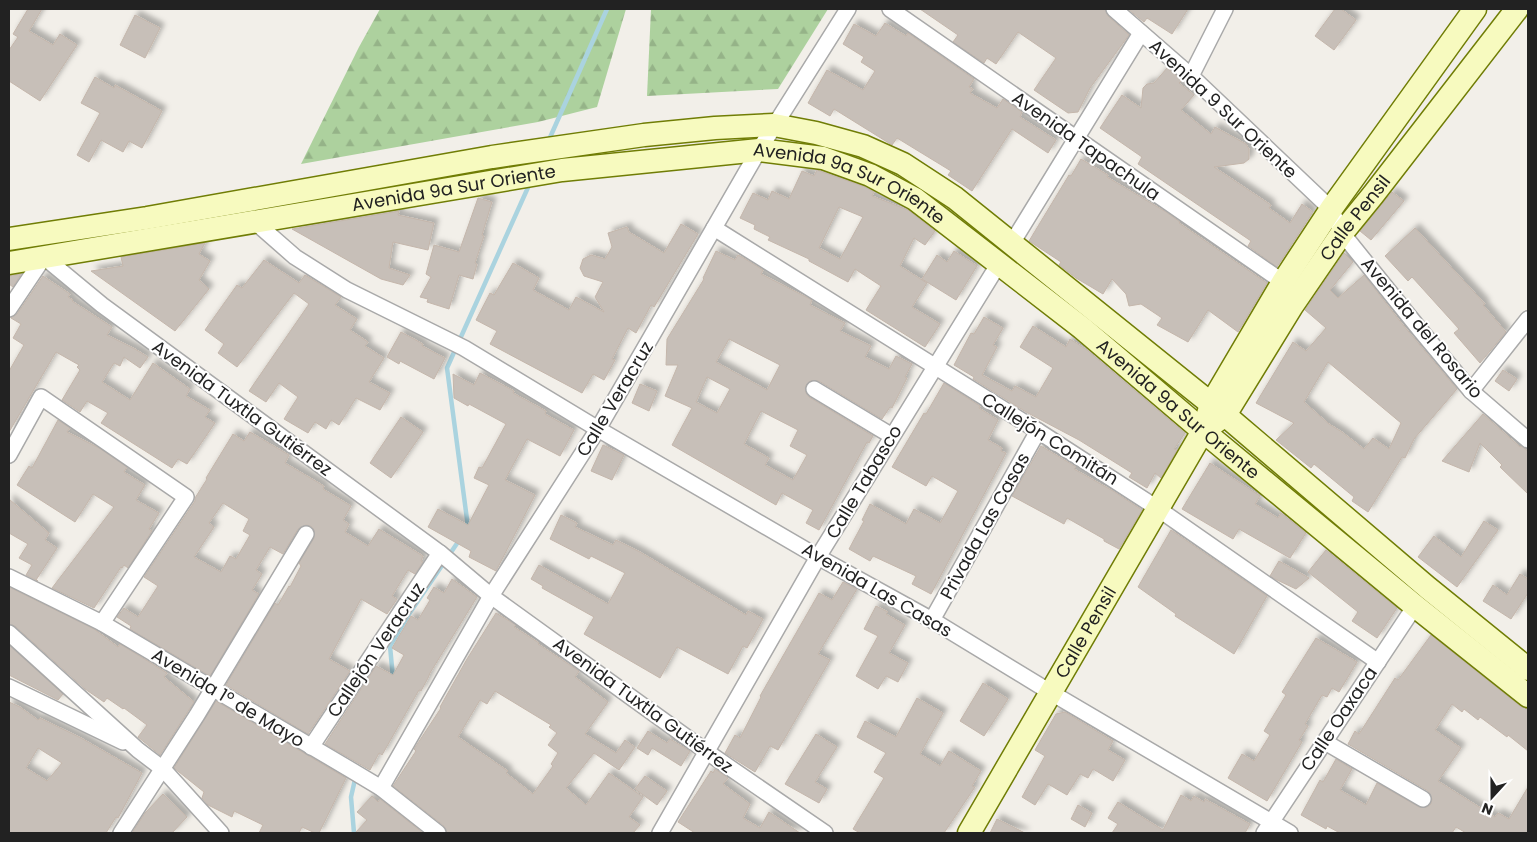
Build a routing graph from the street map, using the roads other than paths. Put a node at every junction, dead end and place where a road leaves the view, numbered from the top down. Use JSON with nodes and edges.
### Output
{"nodes":[{"id":1,"x":848,"y":9,"type":"edge"},
{"id":2,"x":890,"y":9,"type":"edge"},
{"id":3,"x":1114,"y":9,"type":"edge"},
{"id":4,"x":1225,"y":9,"type":"edge"},
{"id":5,"x":1475,"y":9,"type":"edge"},
{"id":6,"x":1517,"y":9,"type":"edge"},
{"id":7,"x":1141,"y":33,"type":"junction"},
{"id":8,"x":1191,"y":76,"type":"junction"},
{"id":9,"x":774,"y":125,"type":"junction"},
{"id":10,"x":1076,"y":140,"type":"junction"},
{"id":11,"x":759,"y":150,"type":"junction"},
{"id":12,"x":1331,"y":209,"type":"junction"},
{"id":13,"x":255,"y":222,"type":"junction"},
{"id":14,"x":714,"y":228,"type":"junction"},
{"id":15,"x":149,"y":229,"type":"junction"},
{"id":16,"x":1342,"y":233,"type":"junction"},
{"id":17,"x":9,"y":239,"type":"edge"},
{"id":18,"x":1012,"y":243,"type":"junction"},
{"id":19,"x":44,"y":257,"type":"junction"},
{"id":20,"x":9,"y":264,"type":"edge"},
{"id":21,"x":998,"y":264,"type":"junction"},
{"id":22,"x":1283,"y":282,"type":"junction"},
{"id":23,"x":9,"y":310,"type":"edge"},
{"id":24,"x":1528,"y":319,"type":"edge"},
{"id":25,"x":934,"y":366,"type":"junction"},
{"id":26,"x":814,"y":389,"type":"dead end"},
{"id":27,"x":1471,"y":391,"type":"junction"},
{"id":28,"x":1218,"y":409,"type":"junction"},
{"id":29,"x":598,"y":429,"type":"junction"},
{"id":30,"x":1038,"y":431,"type":"junction"},
{"id":31,"x":1203,"y":431,"type":"junction"},
{"id":32,"x":892,"y":436,"type":"junction"},
{"id":33,"x":1528,"y":440,"type":"edge"},
{"id":34,"x":9,"y":455,"type":"edge"},
{"id":35,"x":1157,"y":508,"type":"junction"},
{"id":36,"x":306,"y":534,"type":"dead end"},
{"id":37,"x":442,"y":555,"type":"junction"},
{"id":38,"x":818,"y":557,"type":"junction"},
{"id":39,"x":9,"y":577,"type":"edge"},
{"id":40,"x":491,"y":596,"type":"junction"},
{"id":41,"x":1415,"y":606,"type":"junction"},
{"id":42,"x":932,"y":620,"type":"junction"},
{"id":43,"x":102,"y":623,"type":"junction"},
{"id":44,"x":9,"y":632,"type":"edge"},
{"id":45,"x":1378,"y":662,"type":"junction"},
{"id":46,"x":1528,"y":669,"type":"edge"},
{"id":47,"x":9,"y":687,"type":"edge"},
{"id":48,"x":212,"y":688,"type":"junction"},
{"id":49,"x":1050,"y":692,"type":"junction"},
{"id":50,"x":1528,"y":696,"type":"edge"},
{"id":51,"x":1325,"y":742,"type":"junction"},
{"id":52,"x":312,"y":747,"type":"junction"},
{"id":53,"x":138,"y":750,"type":"junction"},
{"id":54,"x":707,"y":752,"type":"junction"},
{"id":55,"x":163,"y":770,"type":"junction"},
{"id":56,"x":381,"y":788,"type":"junction"},
{"id":57,"x":1423,"y":799,"type":"dead end"},
{"id":58,"x":1268,"y":828,"type":"edge"},
{"id":59,"x":121,"y":833,"type":"edge"},
{"id":60,"x":221,"y":833,"type":"edge"},
{"id":61,"x":438,"y":833,"type":"edge"},
{"id":62,"x":660,"y":833,"type":"edge"},
{"id":63,"x":825,"y":833,"type":"edge"},
{"id":64,"x":969,"y":833,"type":"edge"},
{"id":65,"x":1290,"y":833,"type":"edge"}],
"edges":[{"from":1,"to":9,"type":"street","name":"Calle Veracruz"},
{"from":2,"to":10,"type":"street","name":"Avenida Tapachula"},
{"from":3,"to":7,"type":"street","name":"Avenida 9 Sur Oriente"},
{"from":4,"to":8,"type":"street"},
{"from":5,"to":12,"type":"main road","name":"Calle Pensil"},
{"from":6,"to":16,"type":"main road","name":"Calle Pensil"},
{"from":7,"to":8,"type":"street","name":"Avenida 9 Sur Oriente"},
{"from":7,"to":10,"type":"street"},
{"from":8,"to":12,"type":"street","name":"Avenida 9 Sur Oriente"},
{"from":9,"to":11,"type":"street","name":"Calle Veracruz"},
{"from":9,"to":15,"type":"main road","name":"Avenida 9a Sur Oriente"},
{"from":9,"to":18,"type":"main road","name":"Avenida 9a Sur Oriente"},
{"from":10,"to":18,"type":"street"},
{"from":10,"to":22,"type":"street","name":"Avenida Tapachula"},
{"from":11,"to":13,"type":"main road","name":"Avenida 9a Sur Oriente"},
{"from":11,"to":14,"type":"street","name":"Calle Veracruz"},
{"from":11,"to":21,"type":"main road","name":"Avenida 9a Sur Oriente"},
{"from":12,"to":16,"type":"street","name":"Avenida del Rosario"},
{"from":12,"to":22,"type":"main road","name":"Calle Pensil"},
{"from":13,"to":15,"type":"main road","name":"Avenida 9a Sur Oriente"},
{"from":13,"to":29,"type":"street","name":"Avenida Las Casas"},
{"from":14,"to":25,"type":"street","name":"Callejón Comitán"},
{"from":14,"to":29,"type":"street","name":"Calle Veracruz"},
{"from":15,"to":17,"type":"main road","name":"Avenida 9a Sur Oriente"},
{"from":15,"to":19,"type":"main road","name":"Avenida 9a Sur Oriente"},
{"from":16,"to":27,"type":"street","name":"Avenida del Rosario"},
{"from":16,"to":28,"type":"main road","name":"Calle Pensil"},
{"from":18,"to":28,"type":"main road","name":"Avenida 9a Sur Oriente"},
{"from":19,"to":20,"type":"main road","name":"Avenida 9a Sur Oriente"},
{"from":19,"to":23,"type":"street"},
{"from":19,"to":37,"type":"street","name":"Avenida Tuxtla Gutiérrez"},
{"from":21,"to":25,"type":"street","name":"Calle Tabasco"},
{"from":21,"to":31,"type":"main road","name":"Avenida 9a Sur Oriente"},
{"from":22,"to":28,"type":"main road","name":"Calle Pensil"},
{"from":24,"to":27,"type":"street"},
{"from":25,"to":30,"type":"street","name":"Callejón Comitán"},
{"from":25,"to":32,"type":"street","name":"Calle Tabasco"},
{"from":26,"to":32,"type":"street"},
{"from":27,"to":33,"type":"street","name":"Avenida del Rosario"},
{"from":28,"to":31,"type":"main road","name":"Calle Pensil"},
{"from":28,"to":46,"type":"main road","name":"Avenida 9a Sur Oriente"},
{"from":29,"to":38,"type":"street","name":"Avenida Las Casas"},
{"from":29,"to":40,"type":"street","name":"Calle Veracruz"},
{"from":30,"to":35,"type":"street","name":"Callejón Comitán"},
{"from":30,"to":42,"type":"street","name":"Privada Las Casas"},
{"from":31,"to":35,"type":"main road","name":"Calle Pensil"},
{"from":31,"to":41,"type":"main road","name":"Avenida 9a Sur Oriente"},
{"from":32,"to":38,"type":"street","name":"Calle Tabasco"},
{"from":34,"to":43,"type":"street"},
{"from":35,"to":45,"type":"street","name":"Callejón Comitán"},
{"from":35,"to":49,"type":"main road","name":"Calle Pensil"},
{"from":36,"to":48,"type":"street"},
{"from":37,"to":40,"type":"street","name":"Avenida Tuxtla Gutiérrez"},
{"from":37,"to":52,"type":"street","name":"Callejón Veracruz"},
{"from":38,"to":42,"type":"street","name":"Avenida Las Casas"},
{"from":38,"to":54,"type":"street","name":"Calle Tabasco"},
{"from":39,"to":43,"type":"street","name":"Avenida 1º de Mayo"},
{"from":40,"to":54,"type":"street","name":"Avenida Tuxtla Gutiérrez"},
{"from":40,"to":56,"type":"street","name":"Calle Veracruz"},
{"from":41,"to":45,"type":"street","name":"Calle Oaxaca"},
{"from":41,"to":50,"type":"main road","name":"Avenida 9a Sur Oriente"},
{"from":42,"to":49,"type":"street","name":"Avenida Las Casas"},
{"from":43,"to":48,"type":"street","name":"Avenida 1º de Mayo"},
{"from":44,"to":53,"type":"street"},
{"from":45,"to":51,"type":"street","name":"Calle Oaxaca"},
{"from":47,"to":53,"type":"street"},
{"from":48,"to":52,"type":"street","name":"Avenida 1º de Mayo"},
{"from":48,"to":55,"type":"street"},
{"from":49,"to":58,"type":"street","name":"Avenida Las Casas"},
{"from":49,"to":64,"type":"main road","name":"Calle Pensil"},
{"from":51,"to":57,"type":"street"},
{"from":51,"to":58,"type":"street","name":"Calle Oaxaca"},
{"from":52,"to":56,"type":"street","name":"Avenida 1º de Mayo"},
{"from":53,"to":55,"type":"street"},
{"from":54,"to":62,"type":"street","name":"Calle Tabasco"},
{"from":54,"to":63,"type":"street","name":"Avenida Tuxtla Gutiérrez"},
{"from":55,"to":59,"type":"street"},
{"from":55,"to":60,"type":"street"},
{"from":56,"to":61,"type":"street","name":"Avenida 1º de Mayo"},
{"from":58,"to":65,"type":"street","name":"Avenida Las Casas"}]}
